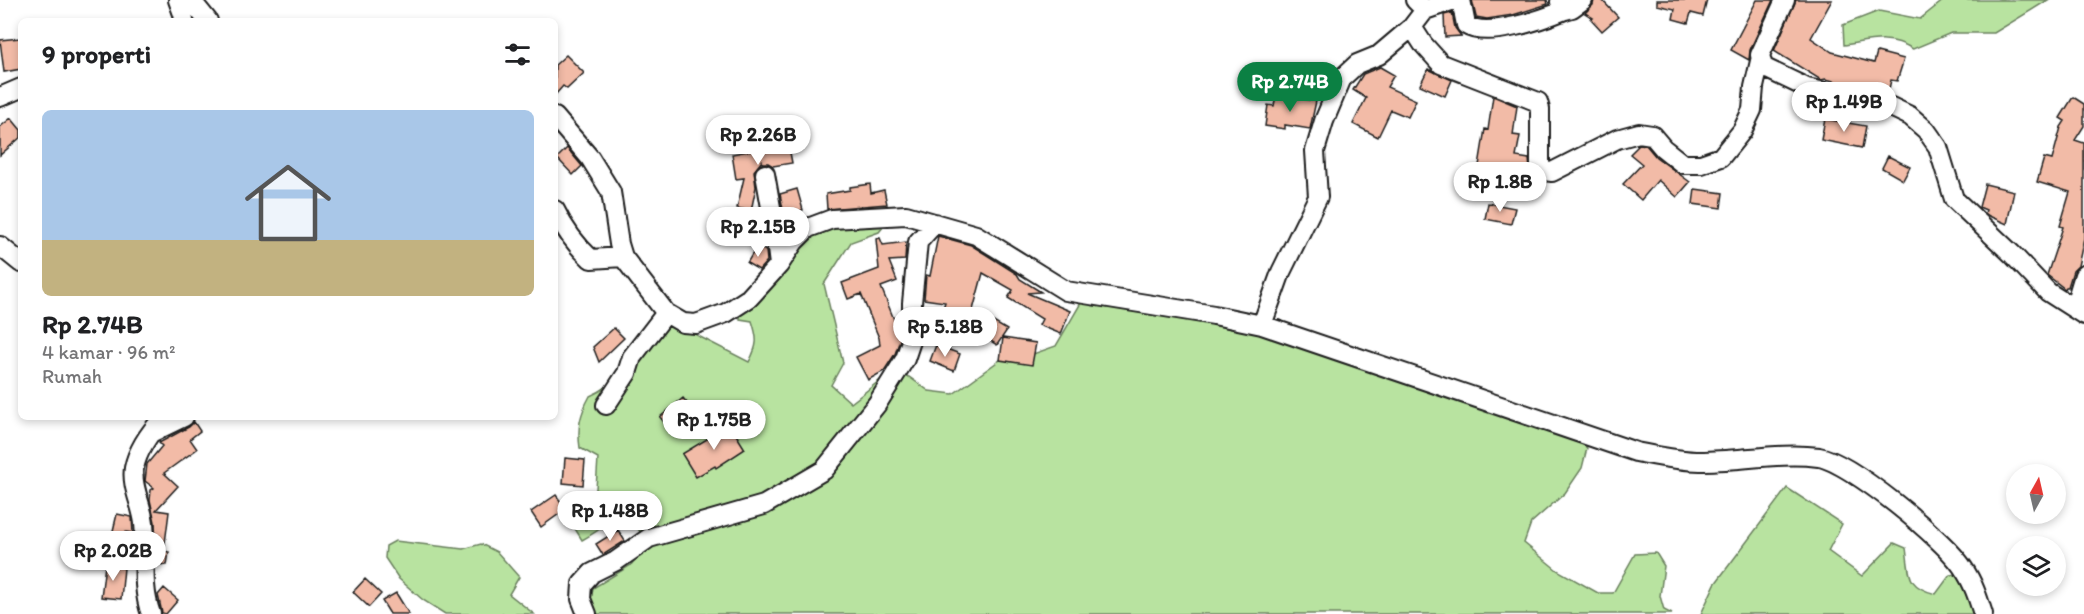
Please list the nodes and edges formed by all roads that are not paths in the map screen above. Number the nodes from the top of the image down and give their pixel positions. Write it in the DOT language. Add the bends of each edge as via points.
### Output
graph roads {
  1 [pos="177,0"];
  2 [pos="191,0"];
  3 [pos="202,0"];
  4 [pos="1454,0"];
  5 [pos="1461,0"];
  6 [pos="1583,0"];
  7 [pos="1785,0"];
  8 [pos="1420,5"];
  9 [pos="1562,5"];
  10 [pos="184,18"];
  11 [pos="205,18"];
  12 [pos="206,18"];
  13 [pos="1412,27"];
  14 [pos="1760,61"];
  15 [pos="18,89"];
  16 [pos="0,97"];
  17 [pos="558,121"];
  18 [pos="765,174"];
  19 [pos="558,217"];
  20 [pos="935,223"];
  21 [pos="0,246"];
  22 [pos="623,257"];
  23 [pos="18,261"];
  24 [pos="779,265"];
  25 [pos="2084,275"];
  26 [pos="2079,311"];
  27 [pos="666,313"];
  28 [pos="1262,325"];
  29 [pos="606,405"];
  30 [pos="161,420"];
  31 [pos="178,420"];
  32 [pos="149,434"];
  33 [pos="151,614"];
  34 [pos="587,614"];
  35 [pos="1983,614"];
  1 -- 10 [label="street"];
  2 -- 11 [label="street"];
  3 -- 12 [label="street"];
  4 -- 8 [label="street"];
  5 -- 9 [label="street" via="1466,25 1479,30 1535,22"];
  6 -- 9 [label="street" via="1572,8"];
  7 -- 14 [label="street"];
  8 -- 13 [label="street"];
  13 -- 14 [label="street" via="1441,64 1538,102 1540,166 1551,172 1617,139 1639,133 1652,135 1683,164 1701,164 1721,157 1742,131 1752,110"];
  13 -- 28 [label="street" via="1379,55 1357,63 1342,78 1316,151 1318,197 1281,272"];
  14 -- 26 [label="street" via="1763,67 1807,88 1891,106 1910,116 1938,147 1954,199 2048,292"];
  15 -- 16 [label="street"];
  17 -- 22 [label="street" via="590,158 611,192"];
  18 -- 24 [label="street"];
  19 -- 22 [label="street" via="591,259"];
  20 -- 24 [label="street" via="906,215 832,219 808,228"];
  20 -- 28 [label="street" via="976,235 1066,291"];
  20 -- 34 [label="street" via="918,242 912,338 905,359 877,404 824,470 764,505 649,538 592,573 582,584 580,599"];
  21 -- 23 [label="street"];
  22 -- 27 [label="street"];
  24 -- 27 [label="street" via="749,298 726,313 696,324 683,323"];
  25 -- 26 [label="street"];
  27 -- 29 [label="street" via="632,357 627,373"];
  28 -- 35 [label="street" via="1636,452 1697,461 1796,454 1823,458 1846,469 1923,525 1963,567"];
  30 -- 32 [label="street"];
  31 -- 32 [label="street"];
  32 -- 33 [label="street" via="134,470 144,521 145,590"];
}
